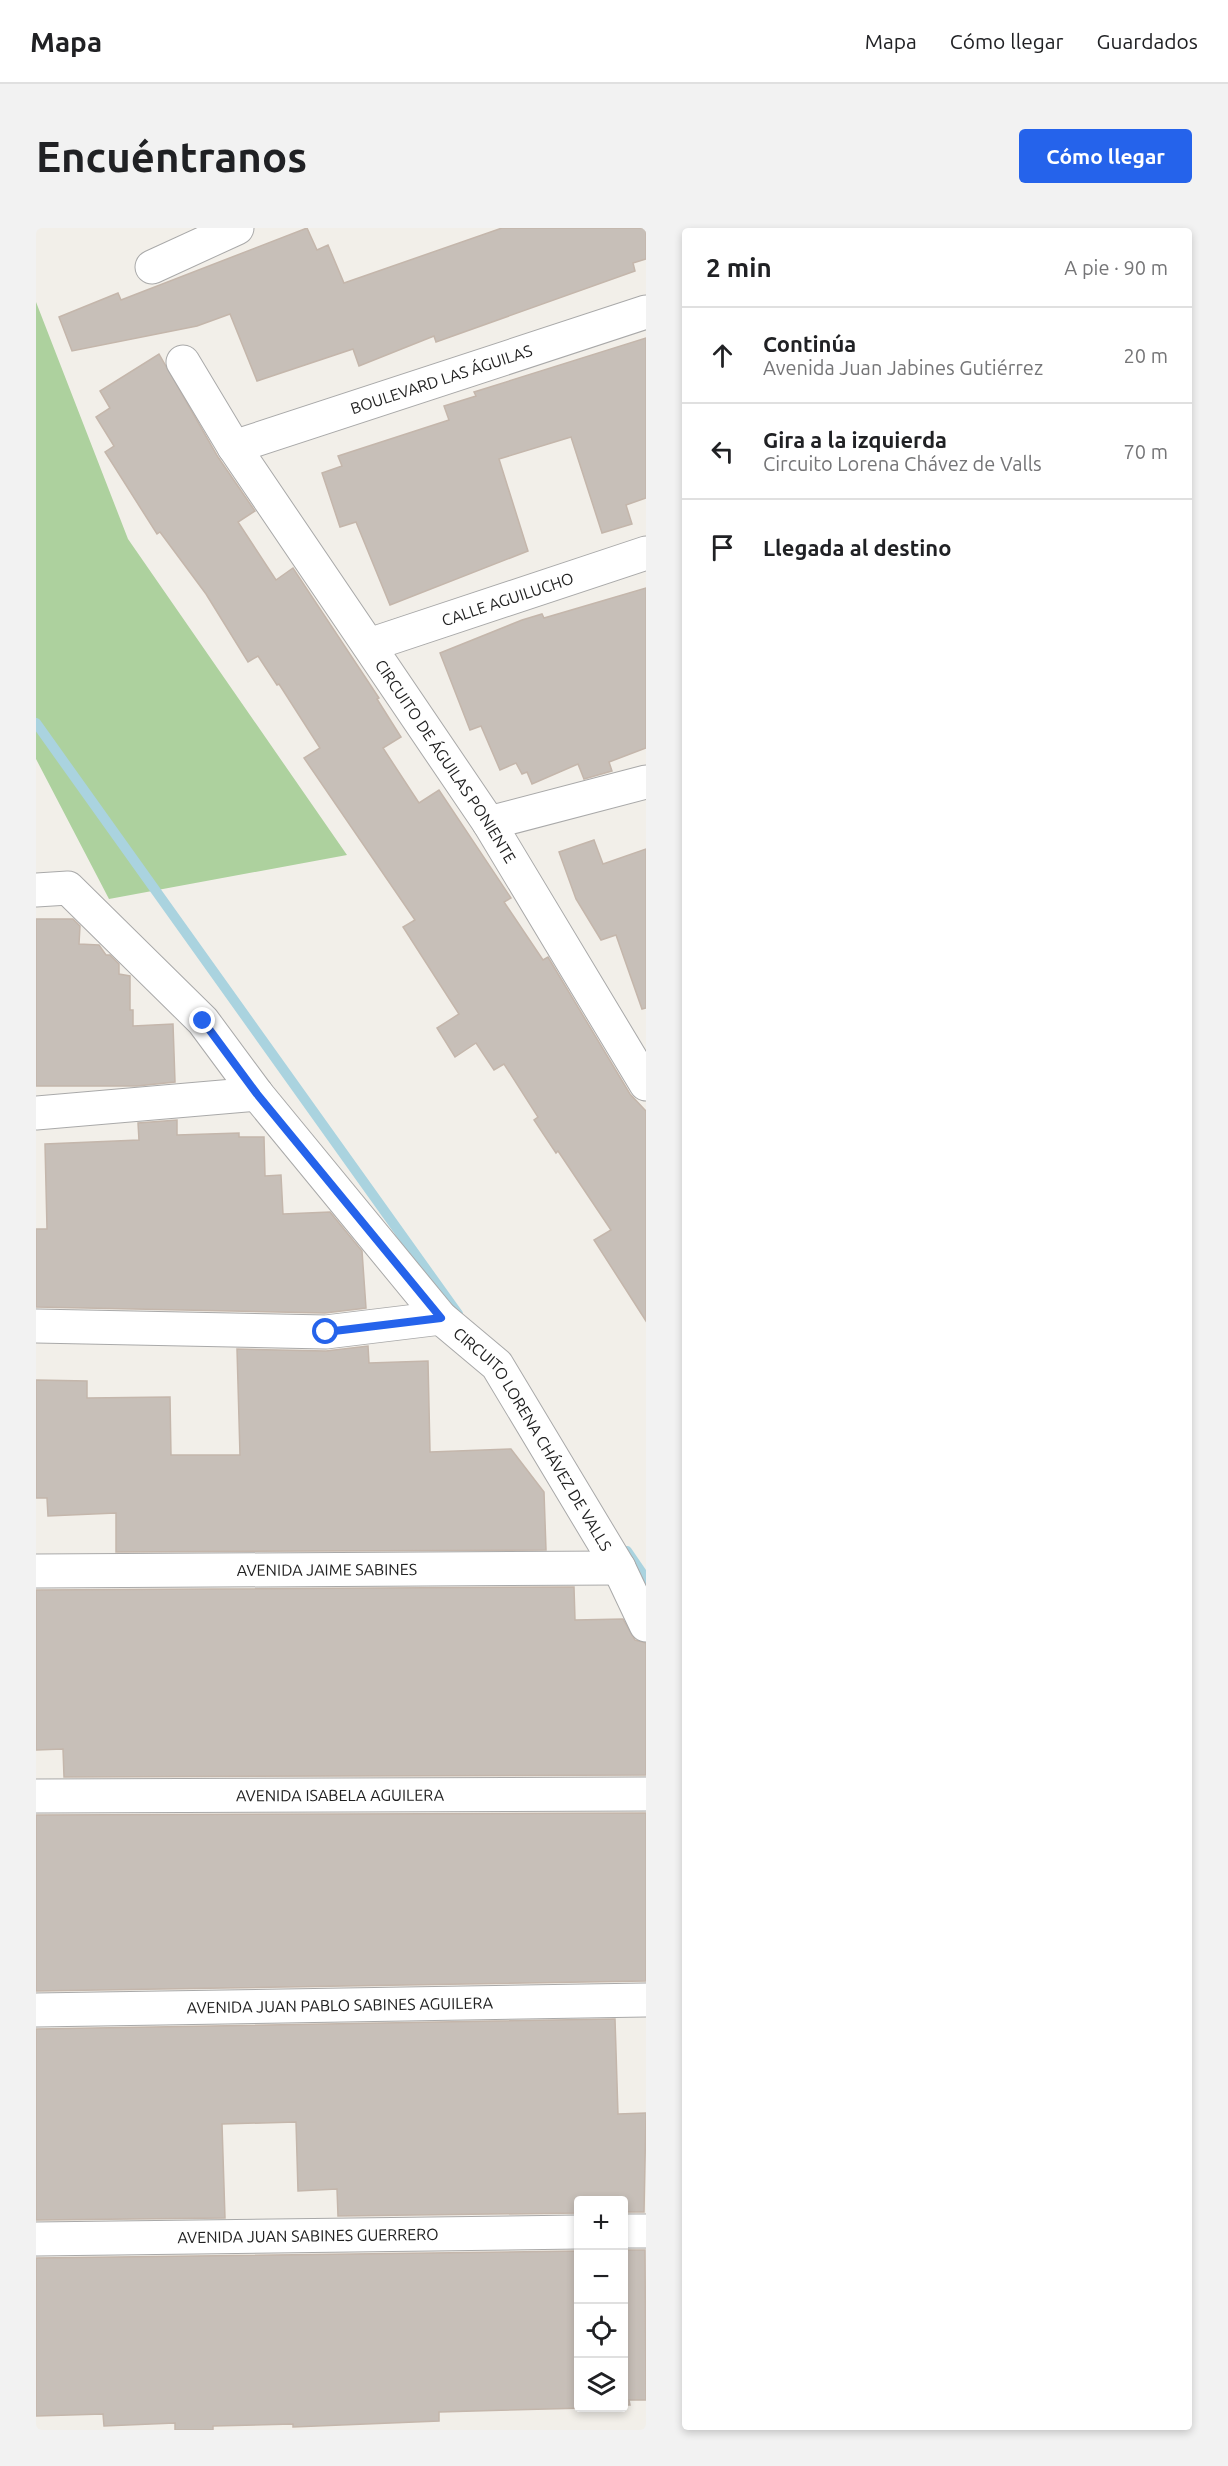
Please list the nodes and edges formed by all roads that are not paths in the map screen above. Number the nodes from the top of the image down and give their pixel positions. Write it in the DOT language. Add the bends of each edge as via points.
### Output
graph roads {
  1 [pos="237,228"];
  2 [pos="152,267"];
  3 [pos="646,312"];
  4 [pos="183,362"];
  5 [pos="234,447"];
  6 [pos="646,553"];
  7 [pos="369,645"];
  8 [pos="646,782"];
  9 [pos="489,824"];
  10 [pos="36,890"];
  11 [pos="641,1068"];
  12 [pos="257,1094"];
  13 [pos="36,1113"];
  14 [pos="441,1318"];
  15 [pos="36,1326"];
  16 [pos="619,1568"];
  17 [pos="36,1571"];
  18 [pos="646,1625"];
  19 [pos="646,1794"];
  20 [pos="36,1796"];
  21 [pos="646,2000"];
  22 [pos="36,2010"];
  23 [pos="628,2231"];
  24 [pos="646,2231"];
  25 [pos="574,2232"];
  26 [pos="36,2239"];
  1 -- 2 [label="street"];
  3 -- 5 [label="street, BOULEVARD LAS ÁGUILAS"];
  4 -- 5 [label="street, CIRCUITO DE ÁGUILAS PONIENTE"];
  5 -- 7 [label="street, CIRCUITO DE ÁGUILAS PONIENTE"];
  6 -- 7 [label="street, CALLE AGUILUCHO"];
  7 -- 9 [label="street, CIRCUITO DE ÁGUILAS PONIENTE"];
  8 -- 9 [label="street"];
  9 -- 11 [label="street, CIRCUITO DE ÁGUILAS PONIENTE"];
  10 -- 12 [label="street, CIRCUITO LORENA CHÁVEZ DE VALLS" via="68,888 203,1021"];
  12 -- 13 [label="street"];
  12 -- 14 [label="street, CIRCUITO LORENA CHÁVEZ DE VALLS"];
  14 -- 15 [label="street" via="326,1332"];
  14 -- 16 [label="street, CIRCUITO LORENA CHÁVEZ DE VALLS" via="497,1365"];
  16 -- 17 [label="street, AVENIDA JAIME SABINES"];
  16 -- 18 [label="street, CIRCUITO LORENA CHÁVEZ DE VALLS"];
  19 -- 20 [label="street, AVENIDA ISABELA AGUILERA"];
  21 -- 22 [label="street, AVENIDA JUAN PABLO SABINES AGUILERA"];
  23 -- 24 [label="street"];
  25 -- 26 [label="street, AVENIDA JUAN SABINES GUERRERO"];
}
